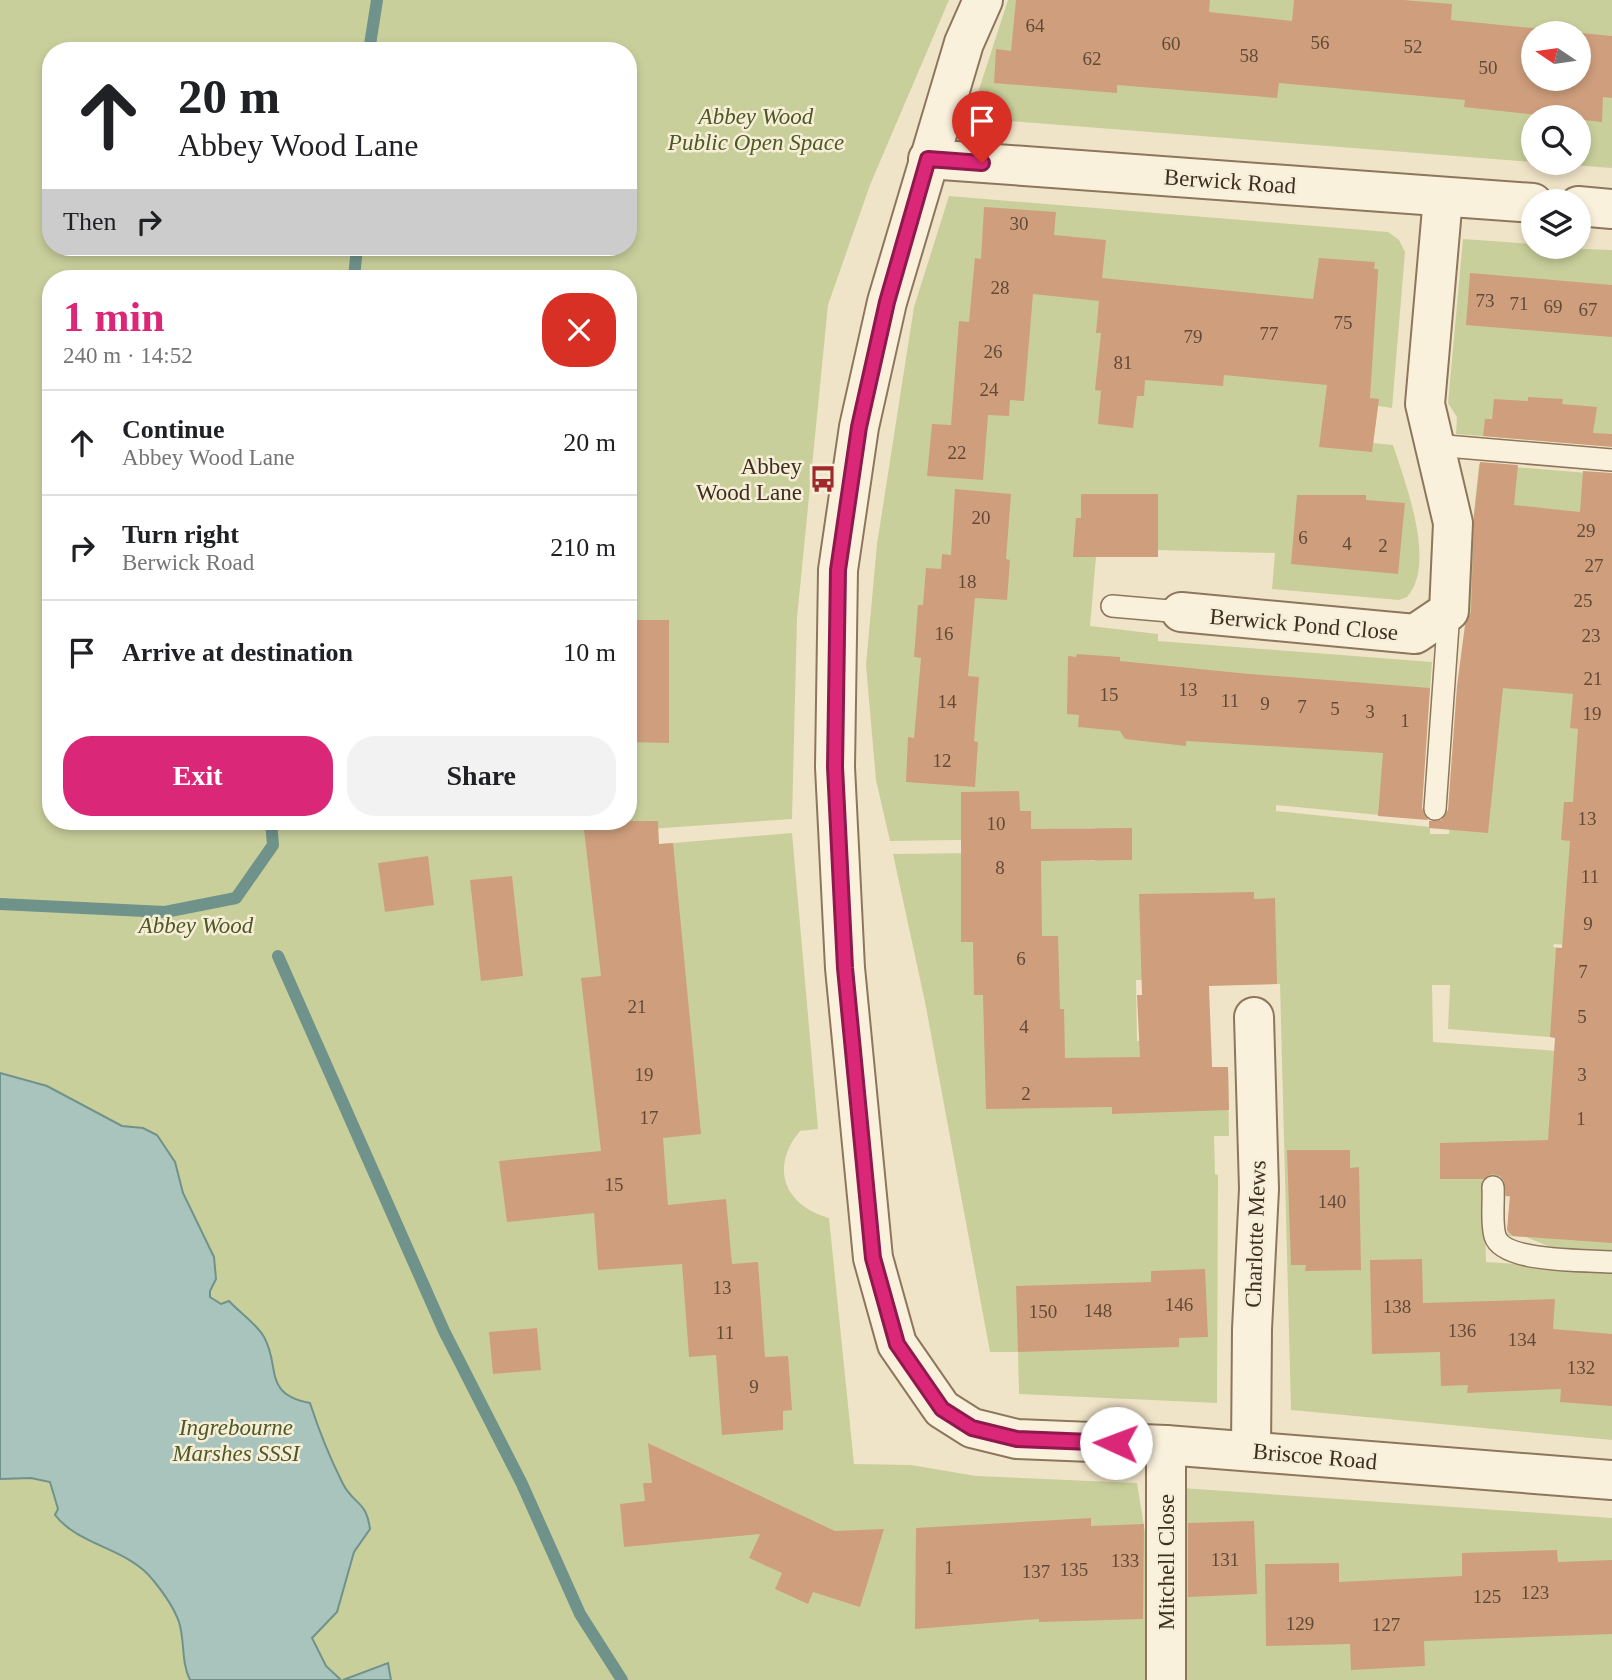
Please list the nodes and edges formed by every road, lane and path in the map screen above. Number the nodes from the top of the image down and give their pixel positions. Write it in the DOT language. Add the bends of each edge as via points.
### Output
graph roads {
  1 [pos="983,0"];
  2 [pos="928,159"];
  3 [pos="1443,197"];
  4 [pos="1521,202"];
  5 [pos="1591,207"];
  6 [pos="1612,209"];
  7 [pos="1434,445"];
  8 [pos="1612,460"];
  9 [pos="1112,606"];
  10 [pos="1449,611"];
  11 [pos="1181,612"];
  12 [pos="1435,809"];
  13 [pos="1254,1017"];
  14 [pos="1493,1187"];
  15 [pos="1612,1262"];
  16 [pos="1166,1445"];
  17 [pos="1251,1451"];
  18 [pos="1612,1480"];
  19 [pos="1166,1680"];
  1 -- 2 [label="street" via="964,43"];
  2 -- 3 [label="street, Berwick Road"];
  2 -- 16 [label="street, Briscoe Road" via="887,302 859,427 838,570 835,767 845,968 873,1258 897,1344 942,1409 972,1428 1017,1439"];
  3 -- 4 [label="street, Berwick Road"];
  3 -- 7 [label="street" via="1424,404"];
  5 -- 6 [label="street"];
  7 -- 8 [label="lane"];
  7 -- 10 [label="street" via="1453,523"];
  9 -- 11 [label="lane, Berwick Pond Close"];
  10 -- 11 [label="street, Berwick Pond Close" via="1415,634"];
  10 -- 12 [label="lane"];
  13 -- 17 [label="street, Charlotte Mews" via="1259,1189"];
  14 -- 15 [label="lane" via="1495,1238 1504,1249 1525,1256"];
  16 -- 17 [label="street, Briscoe Road"];
  16 -- 19 [label="street, Mitchell Close"];
  17 -- 18 [label="street, Briscoe Road"];
}
